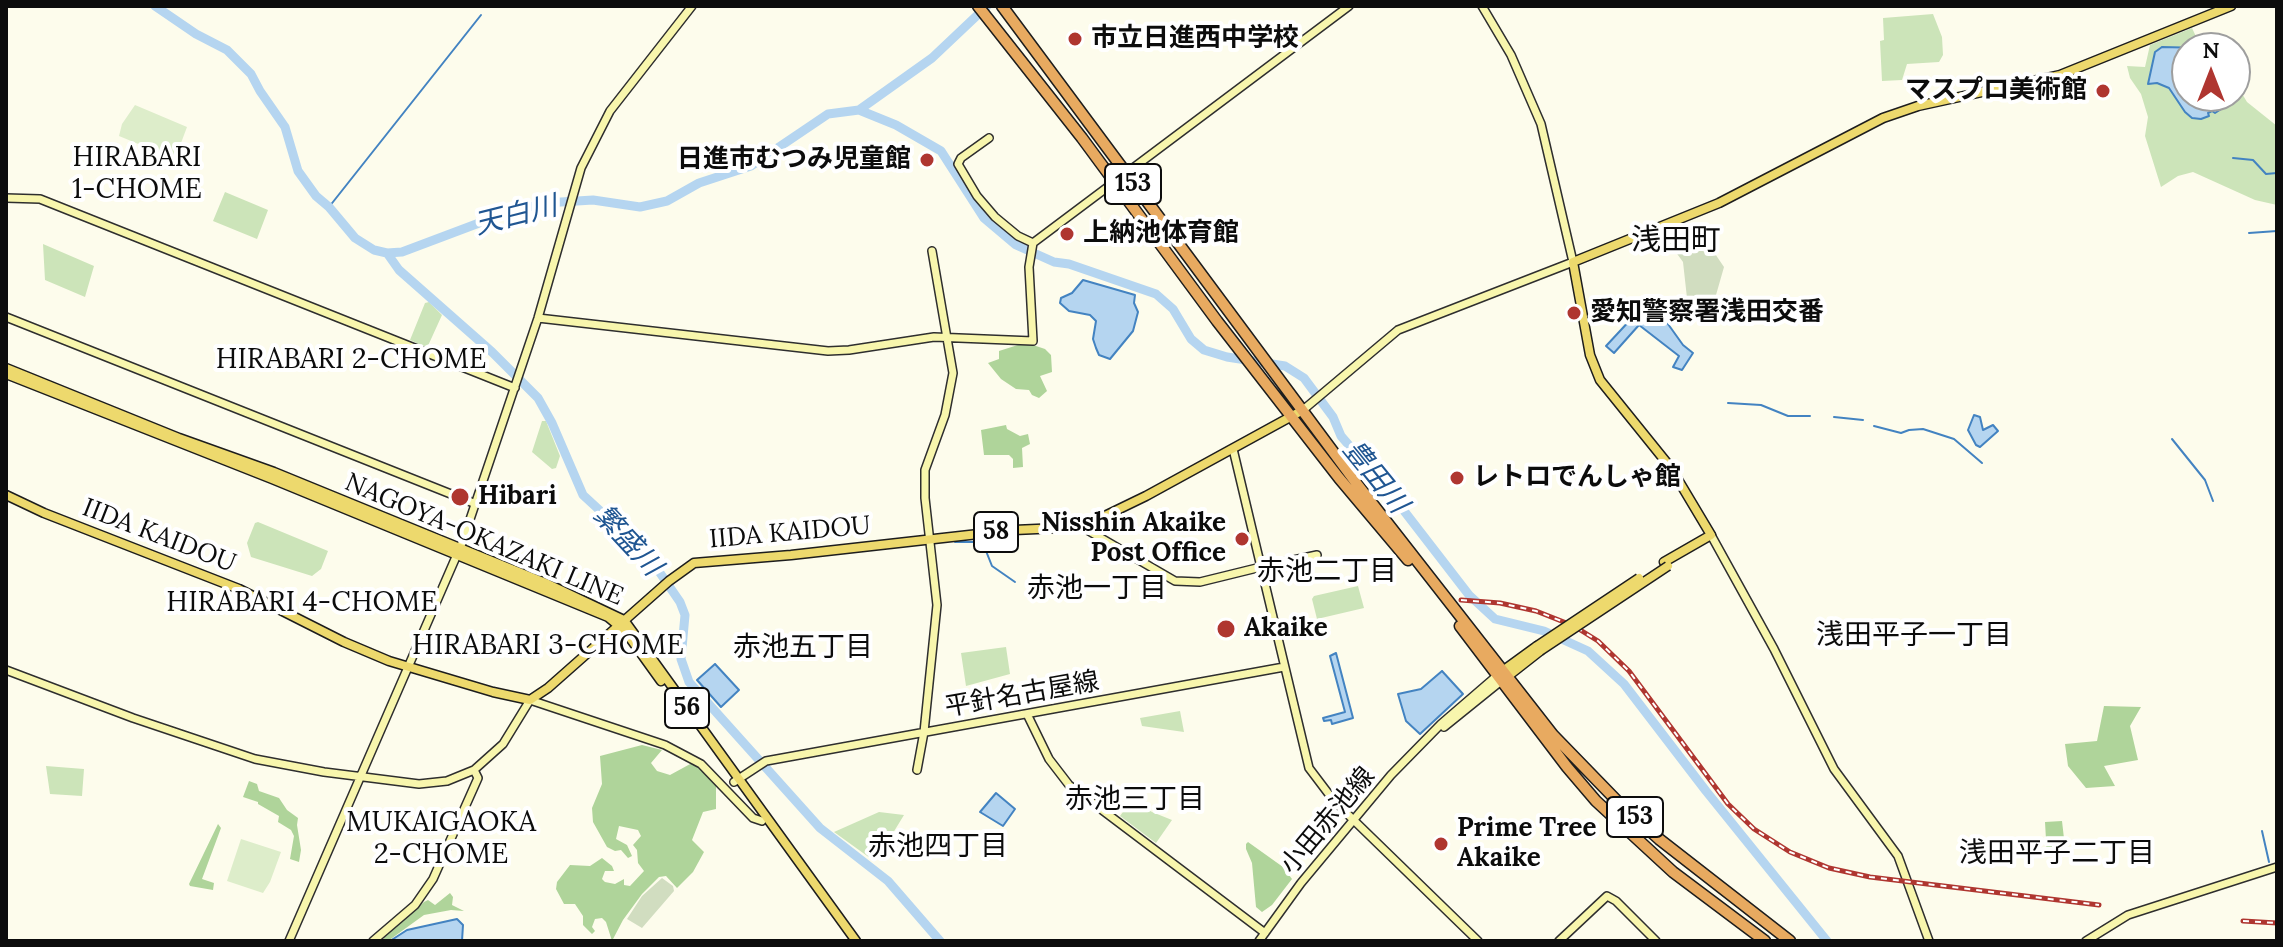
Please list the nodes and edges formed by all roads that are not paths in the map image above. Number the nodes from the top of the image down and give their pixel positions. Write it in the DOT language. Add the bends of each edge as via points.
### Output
graph roads {
  1 [pos="692,6"];
  2 [pos="978,6"];
  3 [pos="1002,6"];
  4 [pos="1349,6"];
  5 [pos="1482,6"];
  6 [pos="2231,6"];
  7 [pos="989,138"];
  8 [pos="1124,173"];
  9 [pos="1115,182"];
  10 [pos="6,198"];
  11 [pos="1031,249"];
  12 [pos="932,251"];
  13 [pos="1573,262"];
  14 [pos="6,317"];
  15 [pos="538,318"];
  16 [pos="948,337"];
  17 [pos="6,368"];
  18 [pos="6,374"];
  19 [pos="517,381"];
  20 [pos="1304,409"];
  21 [pos="1292,416"];
  22 [pos="1233,449"];
  23 [pos="6,495"];
  24 [pos="476,504"];
  25 [pos="1082,527"];
  26 [pos="1711,535"];
  27 [pos="930,538"];
  28 [pos="458,553"];
  29 [pos="1317,555"];
  30 [pos="1261,567"];
  31 [pos="622,622"];
  32 [pos="1284,667"];
  33 [pos="409,668"];
  34 [pos="6,670"];
  35 [pos="1502,675"];
  36 [pos="530,700"];
  37 [pos="1027,714"];
  38 [pos="924,732"];
  39 [pos="474,770"];
  40 [pos="917,770"];
  41 [pos="361,777"];
  42 [pos="736,780"];
  43 [pos="1353,819"];
  44 [pos="762,821"];
  45 [pos="2277,867"];
  46 [pos="1265,933"];
  47 [pos="289,941"];
  48 [pos="373,941"];
  49 [pos="849,941"];
  50 [pos="856,941"];
  51 [pos="1259,941"];
  52 [pos="1478,941"];
  53 [pos="1559,941"];
  54 [pos="1656,941"];
  55 [pos="1765,941"];
  56 [pos="1790,941"];
  57 [pos="1929,941"];
  58 [pos="2086,941"];
  1 -- 15 [label="street" via="610,111 581,168"];
  2 -- 9 [label="highway, 153"];
  3 -- 8 [label="highway, 153"];
  4 -- 8 [label="street"];
  5 -- 13 [label="street" via="1511,55 1541,124"];
  6 -- 13 [label="main road" via="2060,75 1883,118 1719,203"];
  7 -- 11 [label="street" via="958,164 995,217"];
  8 -- 9 [label="street"];
  8 -- 20 [label="highway, 153"];
  9 -- 11 [label="street"];
  9 -- 21 [label="highway, 153"];
  10 -- 19 [label="street" via="40,199"];
  11 -- 16 [label="street" via="1033,341"];
  12 -- 16 [label="street"];
  13 -- 20 [label="street" via="1398,330"];
  13 -- 26 [label="main road" via="1590,355 1600,380 1671,468"];
  14 -- 24 [label="street"];
  15 -- 16 [label="street" via="828,351"];
  15 -- 19 [label="street"];
  16 -- 27 [label="street" via="950,397 925,470"];
  17 -- 28 [label="main road, NAGOYA-OKAZAKI LINE / 56" via="274,472"];
  18 -- 28 [label="main road, NAGOYA-OKAZAKI LINE / 56"];
  19 -- 24 [label="street"];
  20 -- 21 [label="main road, IIDA KAIDOU / 58"];
  20 -- 35 [label="highway, 153"];
  21 -- 22 [label="main road, IIDA KAIDOU / 58"];
  21 -- 35 [label="highway, 153"];
  22 -- 25 [label="main road, IIDA KAIDOU / 58"];
  22 -- 30 [label="street"];
  23 -- 33 [label="main road, IIDA KAIDOU" via="239,589"];
  24 -- 28 [label="street"];
  25 -- 27 [label="main road, IIDA KAIDOU / 58"];
  25 -- 30 [label="street" via="1183,583"];
  26 -- 35 [label="main road, bridge"];
  26 -- 57 [label="street" via="1834,769 1898,856"];
  27 -- 31 [label="main road, IIDA KAIDOU / 58" via="699,562 688,565"];
  27 -- 38 [label="street" via="937,605"];
  28 -- 31 [label="main road, NAGOYA-OKAZAKI LINE / 56"];
  28 -- 33 [label="street"];
  29 -- 30 [label="street"];
  30 -- 32 [label="street"];
  31 -- 36 [label="main road, IIDA KAIDOU / 58"];
  31 -- 42 [label="main road, NAGOYA-OKAZAKI LINE / 56"];
  32 -- 37 [label="street, 平針名古屋線"];
  32 -- 43 [label="street" via="1309,768"];
  33 -- 36 [label="main road, IIDA KAIDOU"];
  33 -- 41 [label="street"];
  34 -- 41 [label="street" via="241,755"];
  35 -- 43 [label="street, 小田赤池線" via="1435,732"];
  35 -- 55 [label="highway, 153" via="1567,767 1619,825"];
  35 -- 56 [label="highway, 153" via="1620,804"];
  36 -- 39 [label="street" via="503,744"];
  36 -- 44 [label="street" via="665,745 701,764"];
  37 -- 38 [label="street, 平針名古屋線"];
  37 -- 46 [label="street" via="1069,785"];
  38 -- 40 [label="street"];
  38 -- 42 [label="street, 平針名古屋線" via="762,764"];
  39 -- 41 [label="street" via="419,784"];
  39 -- 48 [label="street" via="478,778 433,879 415,905"];
  41 -- 47 [label="street"];
  42 -- 44 [label="main road, NAGOYA-OKAZAKI LINE / 56"];
  42 -- 50 [label="main road, NAGOYA-OKAZAKI LINE / 56"];
  43 -- 46 [label="street, 小田赤池線"];
  43 -- 52 [label="street"];
  44 -- 49 [label="main road, NAGOYA-OKAZAKI LINE / 56"];
  45 -- 58 [label="street" via="2128,915"];
  46 -- 51 [label="street, 小田赤池線"];
  53 -- 54 [label="street" via="1607,896"];
}
